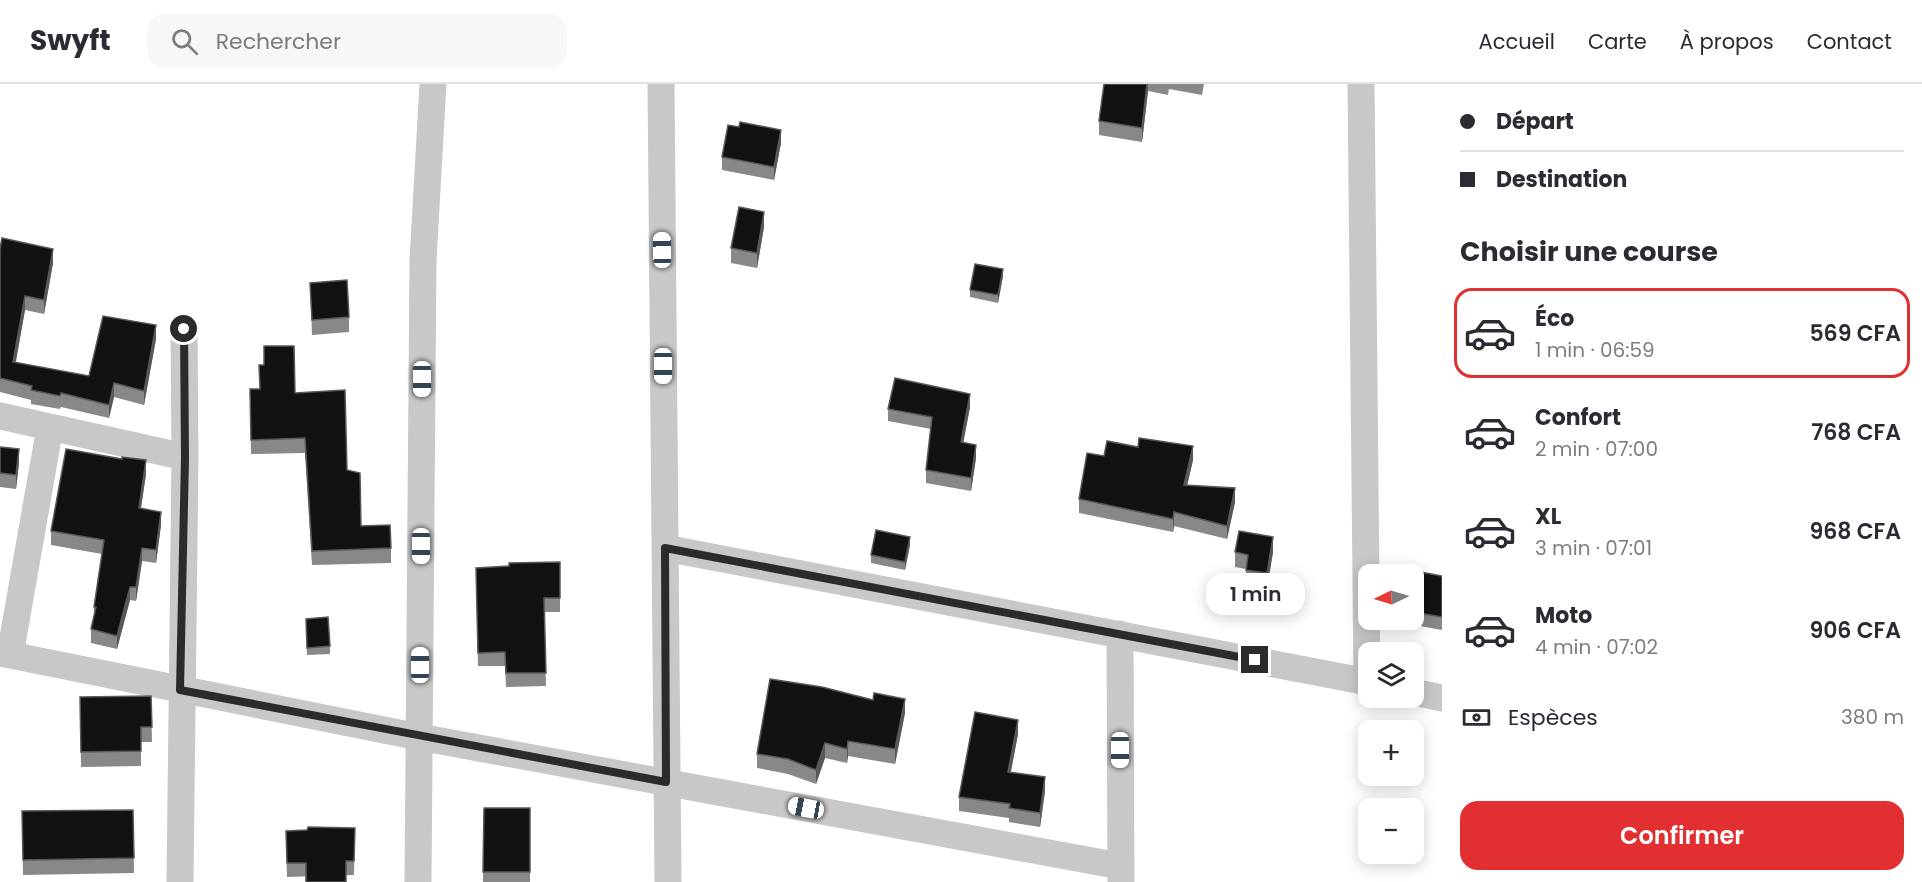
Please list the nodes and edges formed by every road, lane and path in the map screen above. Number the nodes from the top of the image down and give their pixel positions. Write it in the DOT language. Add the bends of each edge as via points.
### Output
graph roads {
  1 [pos="434,84"];
  2 [pos="661,84"];
  3 [pos="1361,84"];
  4 [pos="184,329"];
  5 [pos="0,416"];
  6 [pos="50,427"];
  7 [pos="185,458"];
  8 [pos="665,548"];
  9 [pos="1120,634"];
  10 [pos="1367,642"];
  11 [pos="5,654"];
  12 [pos="1358,680"];
  13 [pos="180,690"];
  14 [pos="1424,694"];
  15 [pos="1442,698"];
  16 [pos="419,737"];
  17 [pos="666,782"];
  18 [pos="1121,874"];
  19 [pos="180,882"];
  20 [pos="418,882"];
  21 [pos="668,882"];
  1 -- 16 [label="street" via="423,260"];
  2 -- 8 [label="street"];
  3 -- 10 [label="street"];
  4 -- 7 [label="street"];
  5 -- 6 [label="street"];
  6 -- 7 [label="street"];
  6 -- 11 [label="street"];
  7 -- 13 [label="street"];
  8 -- 9 [label="street"];
  8 -- 17 [label="street"];
  9 -- 12 [label="street"];
  9 -- 18 [label="street"];
  11 -- 13 [label="street"];
  13 -- 16 [label="street"];
  13 -- 19 [label="street"];
  14 -- 15 [label="street"];
  16 -- 17 [label="street"];
  16 -- 20 [label="street"];
  17 -- 18 [label="street"];
  17 -- 21 [label="street"];
}
